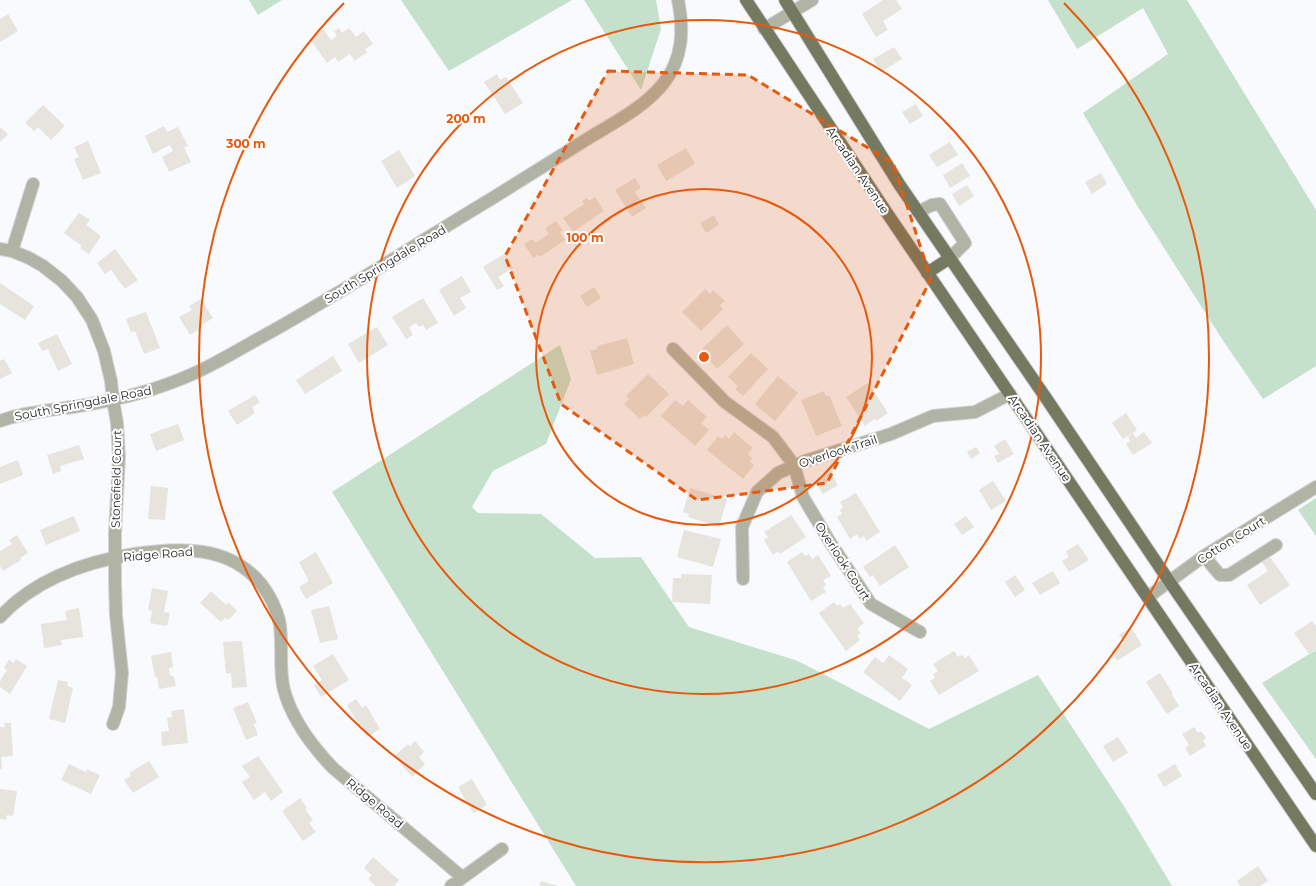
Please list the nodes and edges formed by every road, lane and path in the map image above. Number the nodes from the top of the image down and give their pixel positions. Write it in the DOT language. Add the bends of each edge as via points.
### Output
graph roads {
  1 [pos="678,0"];
  2 [pos="746,0"];
  3 [pos="785,0"];
  4 [pos="812,0"];
  5 [pos="792,12"];
  6 [pos="764,29"];
  7 [pos="33,184"];
  8 [pos="918,212"];
  9 [pos="6,250"];
  10 [pos="950,258"];
  11 [pos="928,273"];
  12 [pos="673,349"];
  13 [pos="1010,394"];
  14 [pos="113,400"];
  15 [pos="0,421"];
  16 [pos="794,465"];
  17 [pos="1316,487"];
  18 [pos="1276,545"];
  19 [pos="1204,556"];
  20 [pos="115,558"];
  21 [pos="743,579"];
  22 [pos="1169,581"];
  23 [pos="1148,597"];
  24 [pos="0,617"];
  25 [pos="920,632"];
  26 [pos="113,724"];
  27 [pos="1316,794"];
  28 [pos="1316,846"];
  29 [pos="502,849"];
  30 [pos="462,877"];
  31 [pos="451,886"];
  1 -- 14 [label="street, South Springdale Road" via="682,36 675,66 655,92 637,108 357,281 243,348 175,382 142,394"];
  2 -- 6 [label="main road, Arcadian Avenue"];
  3 -- 5 [label="main road"];
  4 -- 5 [label="street"];
  5 -- 6 [label="street"];
  5 -- 8 [label="main road"];
  6 -- 11 [label="main road, Arcadian Avenue"];
  7 -- 9 [label="street"];
  8 -- 10 [label="main road"];
  8 -- 10 [label="street" via="940,204 965,243"];
  9 -- 14 [label="street, Stonefield Court" via="29,258 42,266 62,281 77,297 92,320 104,351 112,381"];
  10 -- 11 [label="main road"];
  10 -- 22 [label="main road"];
  11 -- 13 [label="main road, Arcadian Avenue"];
  12 -- 16 [label="street" via="725,402 773,437"];
  13 -- 16 [label="street, Overlook Trail" via="975,412 933,416 891,434"];
  13 -- 23 [label="main road, Arcadian Avenue"];
  14 -- 15 [label="street, South Springdale Road" via="40,411"];
  14 -- 20 [label="street, Stonefield Court" via="119,457"];
  16 -- 21 [label="street, Overlook Trail" via="778,473 757,492 742,527"];
  16 -- 25 [label="street, Overlook Court" via="803,497 871,604"];
  17 -- 19 [label="street, Cotton Court"];
  18 -- 19 [label="street" via="1229,575 1220,575"];
  19 -- 22 [label="street, Cotton Court"];
  20 -- 24 [label="street, Ridge Road" via="72,569 41,583"];
  20 -- 26 [label="street, Stonefield Court" via="116,615 122,673 119,707"];
  20 -- 30 [label="street, Ridge Road" via="163,551 209,552 232,560 256,578 274,604 279,619 284,689 289,705 306,736 334,768"];
  22 -- 23 [label="street, Cotton Court"];
  22 -- 27 [label="main road"];
  23 -- 28 [label="main road, Arcadian Avenue"];
  29 -- 30 [label="street"];
  30 -- 31 [label="street"];
}
